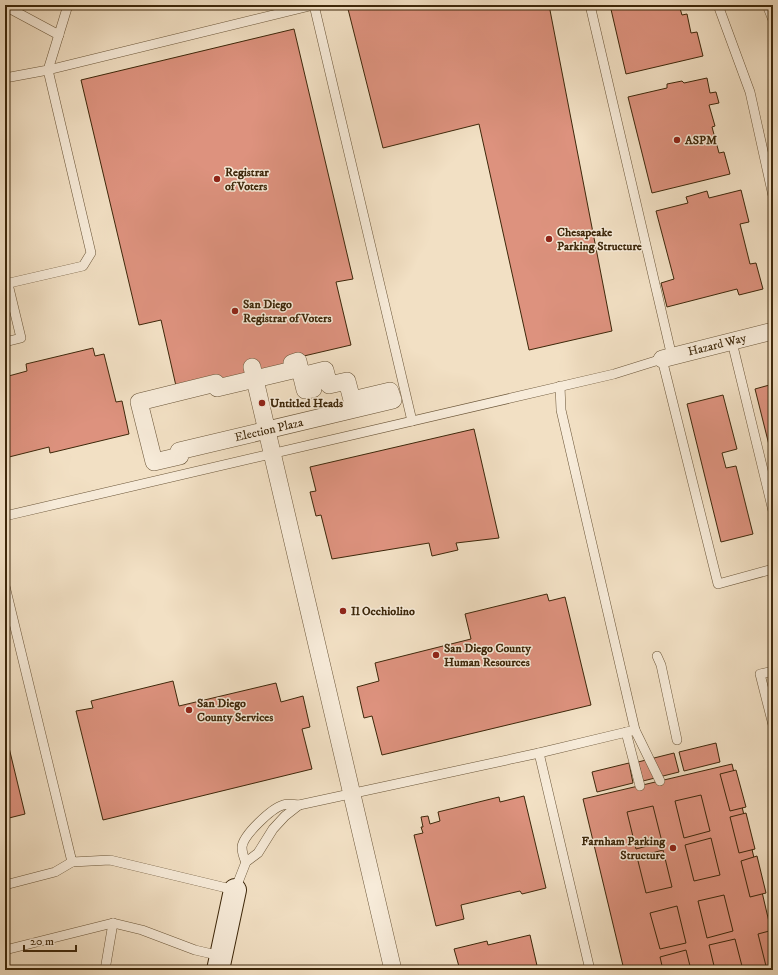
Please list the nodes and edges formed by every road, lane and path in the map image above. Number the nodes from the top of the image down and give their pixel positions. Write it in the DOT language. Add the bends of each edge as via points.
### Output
graph roads {
  1 [pos="68,5"];
  2 [pos="590,5"];
  3 [pos="718,5"];
  4 [pos="767,5"];
  5 [pos="5,6"];
  6 [pos="773,20"];
  7 [pos="59,35"];
  8 [pos="48,70"];
  9 [pos="5,78"];
  10 [pos="773,196"];
  11 [pos="7,284"];
  12 [pos="773,332"];
  13 [pos="5,342"];
  14 [pos="732,342"];
  15 [pos="667,358"];
  16 [pos="254,373"];
  17 [pos="560,386"];
  18 [pos="412,421"];
  19 [pos="268,430"];
  20 [pos="273,453"];
  21 [pos="773,511"];
  22 [pos="5,516"];
  23 [pos="773,569"];
  24 [pos="5,586"];
  25 [pos="656,656"];
  26 [pos="773,671"];
  27 [pos="773,725"];
  28 [pos="635,730"];
  29 [pos="626,732"];
  30 [pos="677,740"];
  31 [pos="539,753"];
  32 [pos="660,781"];
  33 [pos="640,786"];
  34 [pos="352,793"];
  35 [pos="299,805"];
  36 [pos="72,862"];
  37 [pos="246,862"];
  38 [pos="5,885"];
  39 [pos="235,890"];
  40 [pos="113,923"];
  41 [pos="5,950"];
  42 [pos="219,963"];
  43 [pos="105,970"];
  44 [pos="393,970"];
  45 [pos="590,970"];
  1 -- 7 [label="lane"];
  2 -- 15 [label="lane"];
  3 -- 10 [label="lane" via="750,92"];
  4 -- 6 [label="lane"];
  5 -- 7 [label="lane"];
  7 -- 8 [label="lane"];
  8 -- 9 [label="lane"];
  8 -- 11 [label="lane" via="91,253 83,266"];
  8 -- 18 [label="lane" via="314,5"];
  11 -- 13 [label="lane" via="21,338"];
  12 -- 14 [label="street, Hazard Way"];
  14 -- 15 [label="street, Hazard Way"];
  14 -- 21 [label="lane"];
  15 -- 17 [label="lane" via="614,374"];
  15 -- 23 [label="lane" via="718,584"];
  16 -- 19 [label="street"];
  16 -- 19 [label="street, Election Plaza" via="217,388 216,383 139,402 154,462 180,456 179,451"];
  16 -- 19 [label="street, Election Plaza" via="293,370 292,363 298,361 305,390 312,388 309,374 325,370 328,385 347,381 352,400 390,391 393,400"];
  17 -- 18 [label="lane"];
  17 -- 28 [label="lane" via="561,410"];
  18 -- 20 [label="lane"];
  19 -- 20 [label="street"];
  20 -- 22 [label="lane"];
  20 -- 34 [label="street"];
  24 -- 36 [label="lane"];
  25 -- 30 [label="lane" via="661,665"];
  26 -- 27 [label="lane" via="760,674"];
  28 -- 29 [label="lane"];
  28 -- 32 [label="lane"];
  29 -- 31 [label="lane"];
  29 -- 33 [label="lane"];
  31 -- 34 [label="lane"];
  31 -- 45 [label="lane"];
  34 -- 35 [label="lane"];
  34 -- 44 [label="street"];
  35 -- 37 [label="lane" via="284,816 258,853"];
  35 -- 37 [label="lane" via="284,804 260,820 242,847"];
  36 -- 38 [label="lane" via="55,872"];
  36 -- 39 [label="lane" via="110,860"];
  37 -- 39 [label="lane"];
  39 -- 42 [label="street"];
  40 -- 41 [label="lane"];
  40 -- 42 [label="lane" via="142,930 195,950"];
  40 -- 43 [label="lane"];
}
